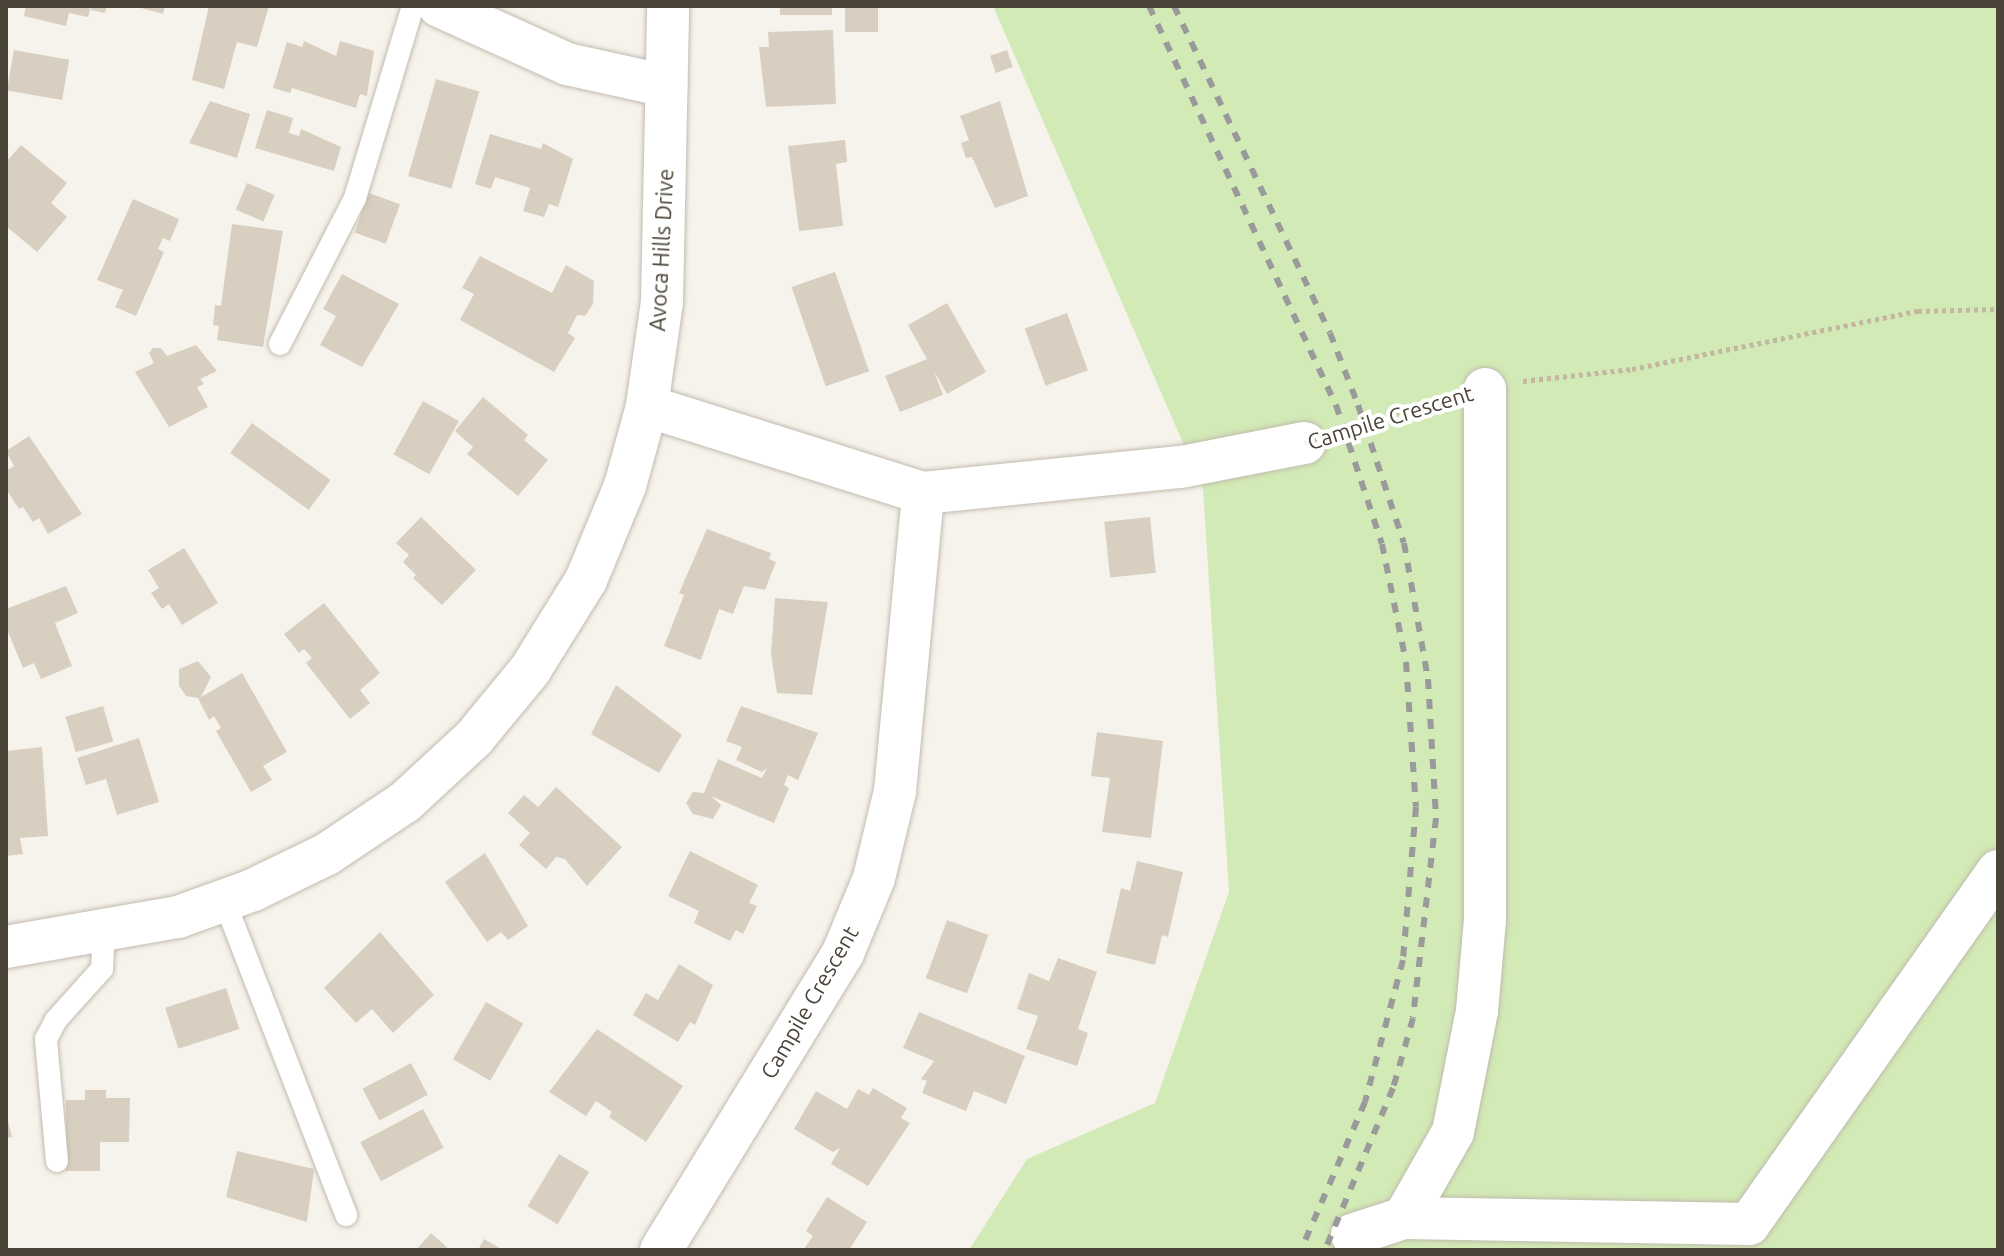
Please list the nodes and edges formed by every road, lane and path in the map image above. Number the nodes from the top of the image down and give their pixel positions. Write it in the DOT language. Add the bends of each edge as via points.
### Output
graph roads {
  1 [pos="413,6"];
  2 [pos="439,6"];
  3 [pos="668,6"];
  4 [pos="667,86"];
  5 [pos="1998,309"];
  6 [pos="280,344"];
  7 [pos="1485,389"];
  8 [pos="647,406"];
  9 [pos="1305,443"];
  10 [pos="923,493"];
  11 [pos="1998,871"];
  12 [pos="224,900"];
  13 [pos="104,933"];
  14 [pos="6,947"];
  15 [pos="57,1161"];
  16 [pos="346,1215"];
  17 [pos="1404,1218"];
  18 [pos="1352,1235"];
  19 [pos="661,1250"];
  1 -- 6 [label="lane" via="355,198"];
  2 -- 4 [label="street" via="567,64"];
  3 -- 4 [label="street, Avoca Hills Drive"];
  4 -- 8 [label="street, Avoca Hills Drive" via="662,302"];
  5 -- 7 [label="path, Campile Crescent" via="1918,311 1632,369"];
  7 -- 9 [label="path, Campile Crescent, bridge" via="1420,404"];
  7 -- 17 [label="street" via="1485,920 1477,1011 1453,1132"];
  8 -- 10 [label="street, Campile Crescent"];
  8 -- 12 [label="street, Avoca Hills Drive" via="625,486 586,580 530,670 474,738 405,802 327,854"];
  9 -- 10 [label="street, Campile Crescent" via="1181,467"];
  10 -- 19 [label="street, Campile Crescent" via="895,791 874,878 843,953"];
  11 -- 17 [label="street" via="1749,1224"];
  12 -- 13 [label="street, Avoca Hills Drive" via="178,917"];
  12 -- 16 [label="lane"];
  13 -- 14 [label="street, Avoca Hills Drive"];
  13 -- 15 [label="lane" via="102,969 56,1020 46,1039"];
  17 -- 18 [label="street"];
}
